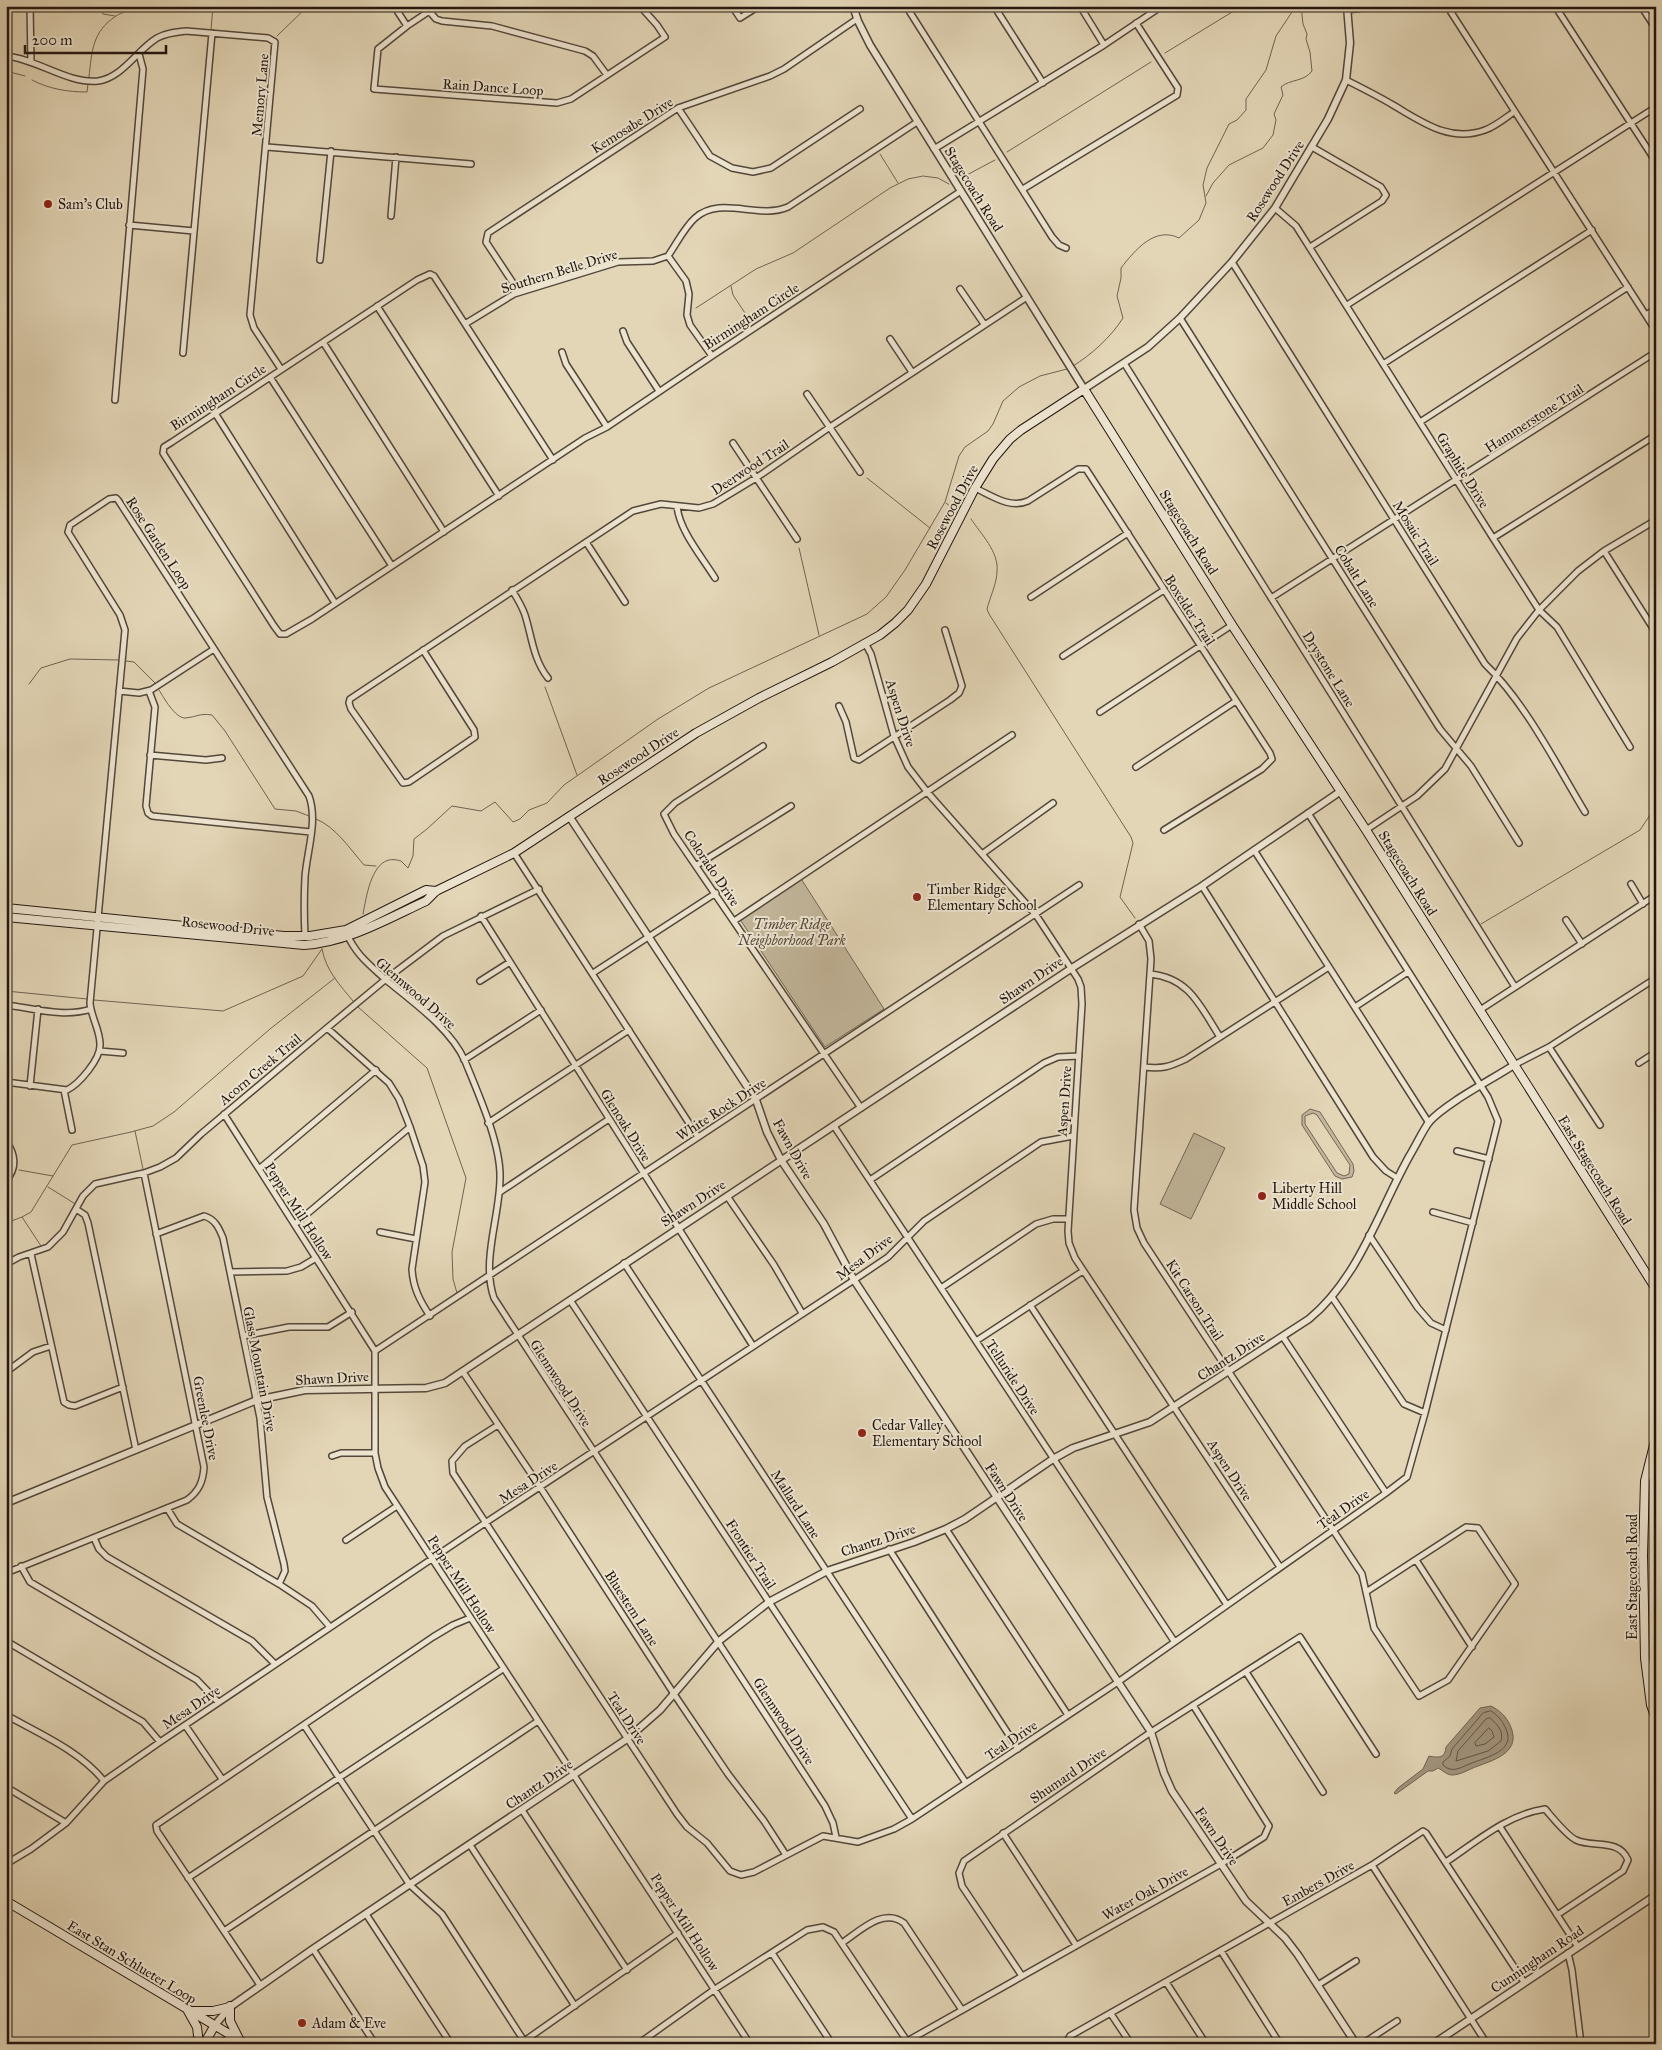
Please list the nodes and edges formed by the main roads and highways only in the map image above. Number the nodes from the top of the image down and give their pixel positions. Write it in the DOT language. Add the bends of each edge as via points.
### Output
graph roads {
  1 [pos="1084,389"];
  2 [pos="6,908"];
  3 [pos="6,917"];
  4 [pos="347,933"];
  5 [pos="1514,1065"];
  6 [pos="1656,1289"];
  7 [pos="1656,1437"];
  8 [pos="1656,1719"];
  9 [pos="6,1901"];
  10 [pos="188,2010"];
  11 [pos="215,2025"];
  12 [pos="243,2042"];
  13 [pos="199,2044"];
  14 [pos="204,2044"];
  15 [pos="217,2044"];
  1 -- 4 [label="main road, Rosewood Drive" via="1010,439 993,459 918,598 895,623 865,644 715,722 514,853 436,891 426,900"];
  1 -- 5 [label="main road, Stagecoach Road"];
  2 -- 4 [label="main road, Rosewood Drive" via="284,936"];
  3 -- 4 [label="main road, Rosewood Drive" via="304,945 323,944"];
  5 -- 6 [label="main road, East Stagecoach Road"];
  7 -- 8 [label="main road, East Stagecoach Road" via="1645,1481 1643,1555 1645,1658"];
  9 -- 10 [label="main road, East Stan Schlueter Loop"];
  10 -- 11 [label="main road, East Stan Schlueter Loop"];
  10 -- 12 [label="main road" via="201,2012 230,2006 230,2021"];
  10 -- 13 [label="main road" via="197,2027"];
  11 -- 12 [label="main road, East Stan Schlueter Loop"];
  11 -- 14 [label="main road"];
  12 -- 15 [label="main road"];
}
